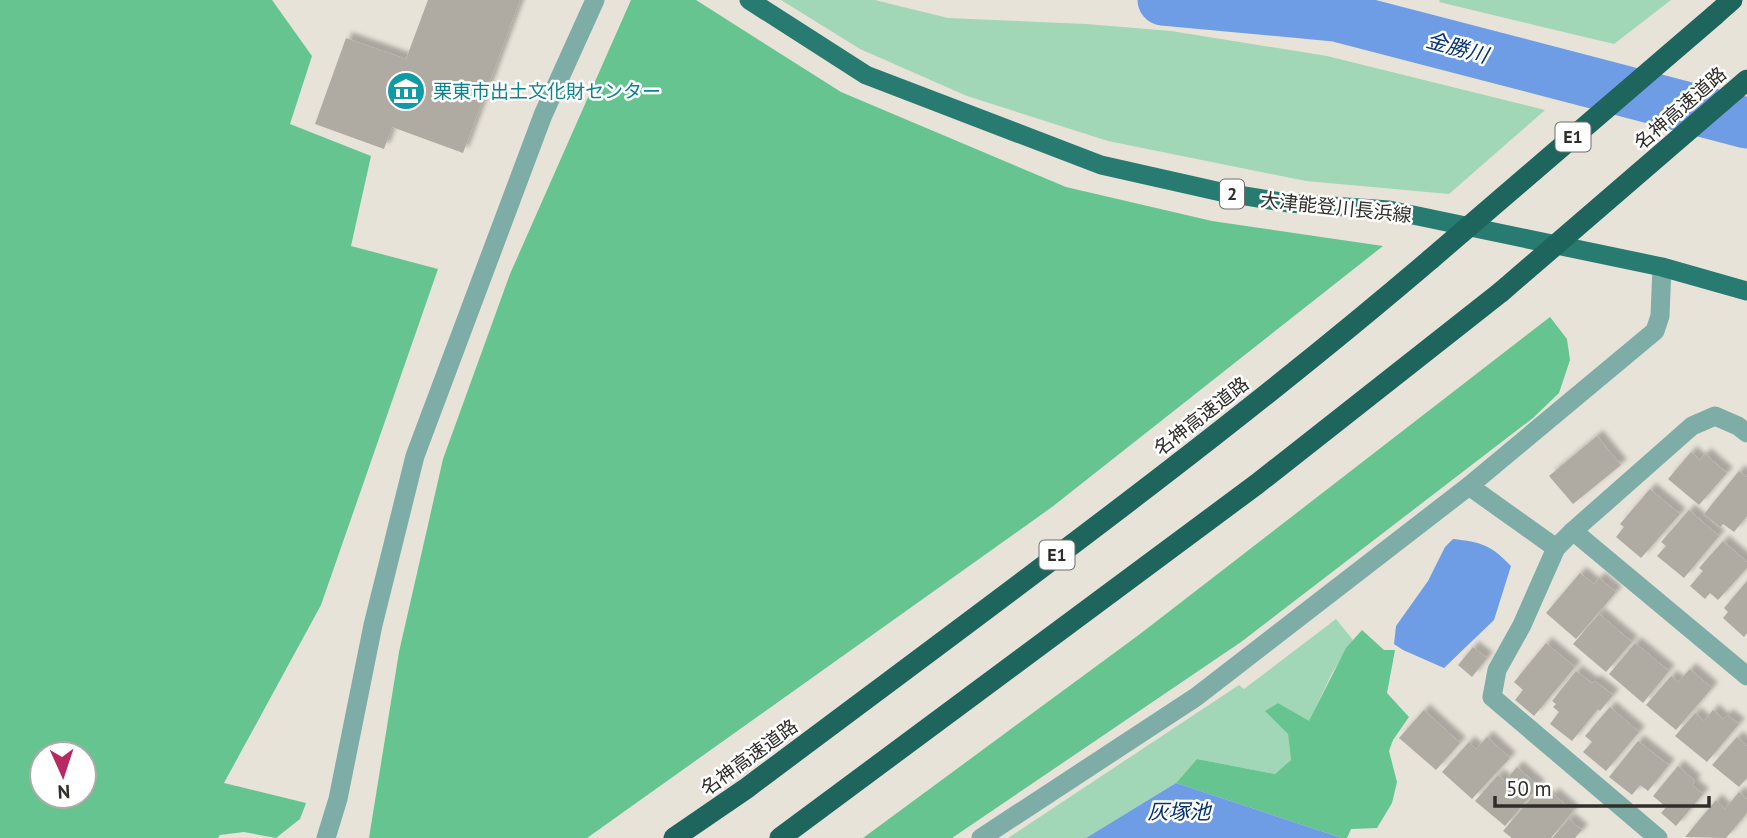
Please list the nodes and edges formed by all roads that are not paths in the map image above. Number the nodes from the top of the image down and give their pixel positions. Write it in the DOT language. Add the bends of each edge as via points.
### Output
graph roads {
  1 [pos="595,0"];
  2 [pos="749,0"];
  3 [pos="1732,0"];
  4 [pos="1747,80"];
  5 [pos="1662,267"];
  6 [pos="1747,292"];
  7 [pos="1747,433"];
  8 [pos="1469,485"];
  9 [pos="1573,531"];
  10 [pos="1556,548"];
  11 [pos="1747,676"];
  12 [pos="326,838"];
  13 [pos="674,838"];
  14 [pos="780,838"];
  15 [pos="981,838"];
  16 [pos="1658,838"];
  1 -- 12 [label="street" via="544,116 415,456"];
  2 -- 5 [label="main road, 大津能登川長浜線 / 2" via="866,75 1101,165 1288,203 1389,209"];
  3 -- 13 [label="highway, 名神高速道路 / E1, bridge" via="1365,316 1198,448"];
  4 -- 14 [label="highway, 名神高速道路, bridge" via="1501,292 1257,484"];
  5 -- 6 [label="main road, 大津能登川長浜線 / 2"];
  5 -- 8 [label="street" via="1655,331"];
  7 -- 9 [label="street" via="1715,416 1692,426"];
  8 -- 10 [label="street"];
  8 -- 15 [label="street" via="1196,697"];
  9 -- 10 [label="street"];
  9 -- 11 [label="street"];
  10 -- 16 [label="street" via="1497,670 1492,697"];
}
